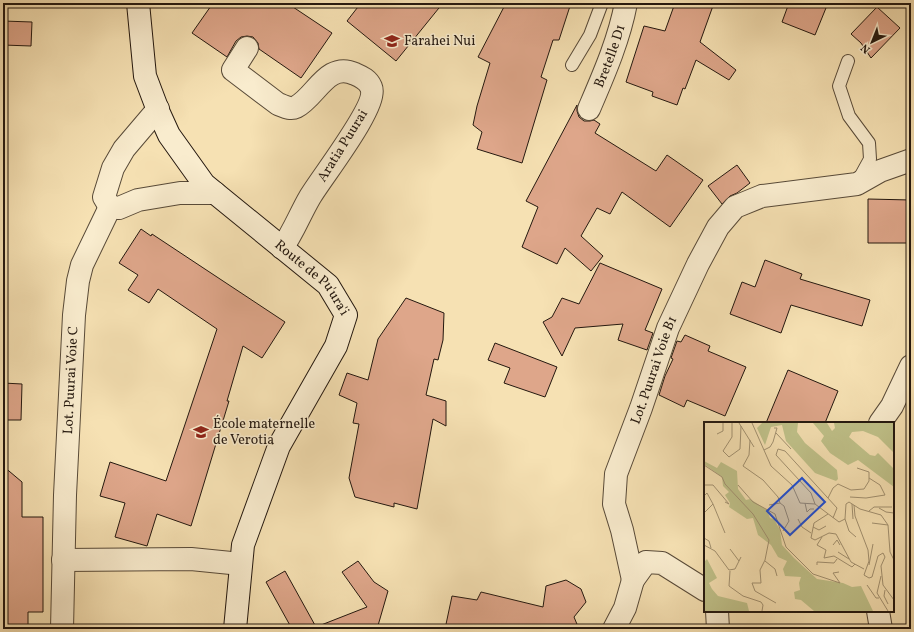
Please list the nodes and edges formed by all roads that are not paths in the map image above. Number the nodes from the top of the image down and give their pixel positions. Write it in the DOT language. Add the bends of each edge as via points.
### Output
graph roads {
  1 [pos="138,3"];
  2 [pos="602,3"];
  3 [pos="626,3"];
  4 [pos="247,48"];
  5 [pos="848,61"];
  6 [pos="572,65"];
  7 [pos="158,109"];
  8 [pos="589,109"];
  9 [pos="911,160"];
  10 [pos="857,184"];
  11 [pos="215,193"];
  12 [pos="110,207"];
  13 [pos="282,248"];
  14 [pos="911,366"];
  15 [pos="881,422"];
  16 [pos="62,560"];
  17 [pos="241,564"];
  18 [pos="632,580"];
  19 [pos="704,589"];
  20 [pos="717,612"];
  21 [pos="878,612"];
  22 [pos="62,629"];
  23 [pos="235,629"];
  24 [pos="614,629"];
  25 [pos="718,629"];
  26 [pos="881,629"];
  1 -- 7 [label="street, Route de Pu'ura'i" via="146,76"];
  2 -- 6 [label="lane, Bretelle D1" via="590,35"];
  3 -- 8 [label="street, Bretelle D1" via="611,56"];
  4 -- 13 [label="street, Aratia Puurai" via="234,70 286,108 295,108 330,74 345,71 353,73 366,79 372,88 372,97 363,119 310,197"];
  5 -- 10 [label="lane" via="839,86 849,116 869,143 870,159"];
  7 -- 11 [label="street, Route de Pu'ura'i" via="169,135 204,184"];
  7 -- 12 [label="street" via="124,149 113,168 104,197"];
  9 -- 10 [label="street, Lot. Puurai Voie B1" via="880,171"];
  10 -- 18 [label="street, Lot. Puurai Voie B1" via="762,196 735,207 718,227 668,328 616,474 614,504"];
  11 -- 12 [label="street" via="180,193 138,200 119,208"];
  11 -- 13 [label="street, Route de Pu'ura'i"];
  12 -- 16 [label="street, Lot. Puurai Voie C" via="82,265 78,281 74,315"];
  13 -- 17 [label="street, Route de Pu'ura'i" via="328,286 346,315 336,346 278,446 243,545"];
  14 -- 15 [label="street" via="892,406"];
  16 -- 17 [label="street" via="191,559"];
  16 -- 22 [label="street, Lot. Puurai Voie C"];
  17 -- 23 [label="street, Route de Pu'ura'i"];
  18 -- 19 [label="street" via="646,562 662,563"];
  18 -- 24 [label="street" via="625,608"];
  20 -- 25 [label="street"];
  21 -- 26 [label="street"];
}
